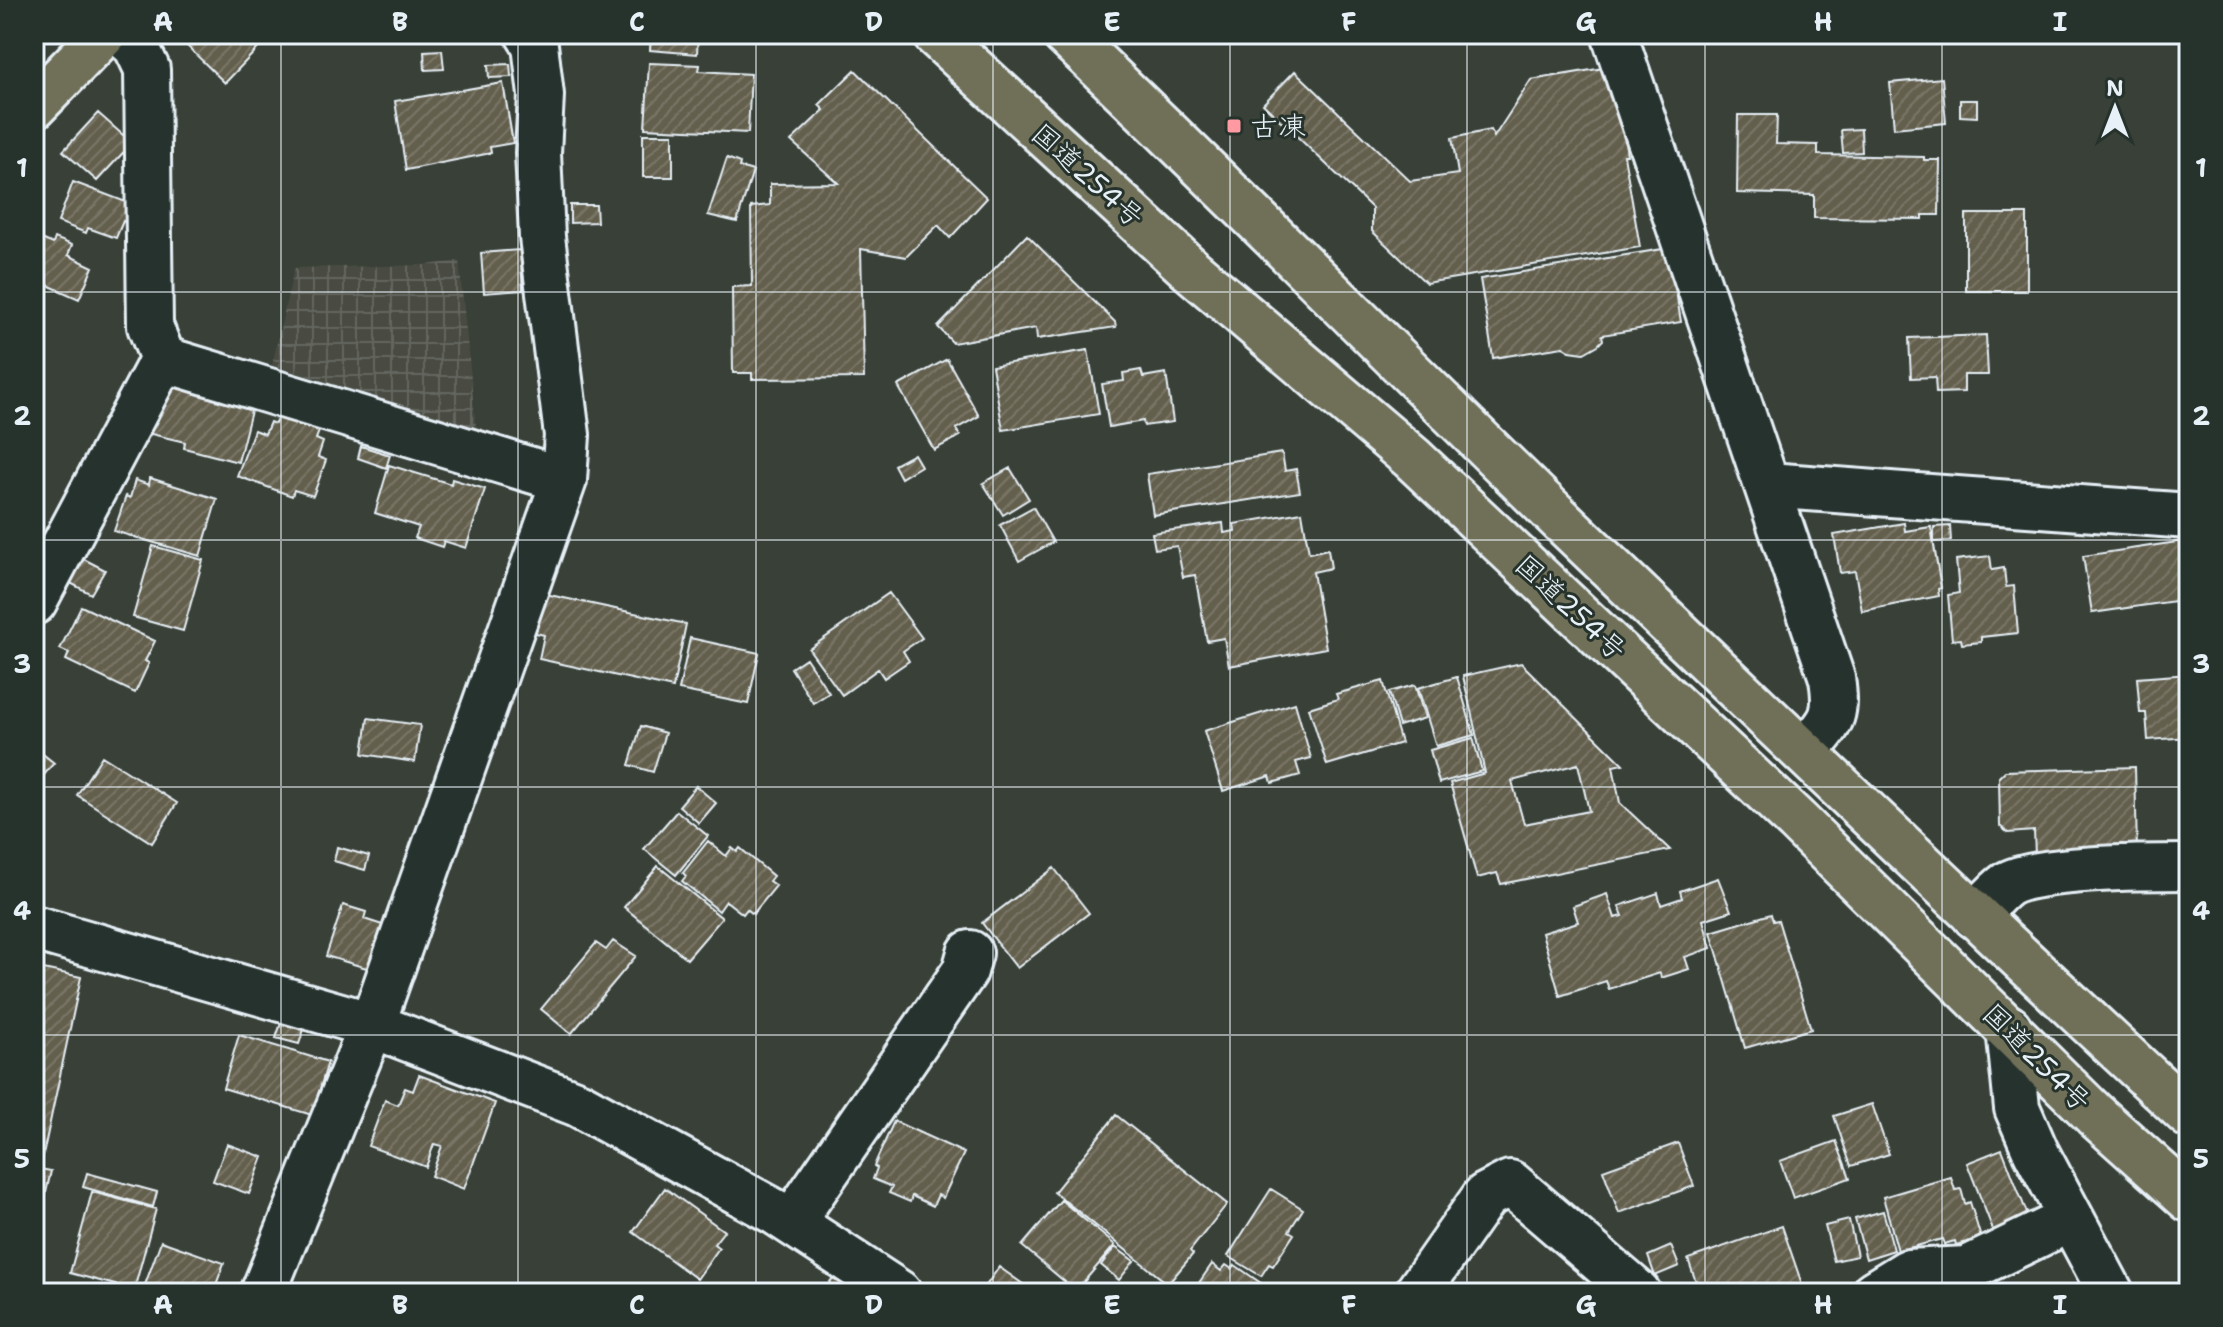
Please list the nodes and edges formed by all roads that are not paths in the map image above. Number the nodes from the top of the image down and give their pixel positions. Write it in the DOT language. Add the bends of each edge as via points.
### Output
graph roads {
  1 [pos="104,34"];
  2 [pos="122,34"];
  3 [pos="528,34"];
  4 [pos="935,34"];
  5 [pos="1065,34"];
  6 [pos="1614,34"];
  7 [pos="34,106"];
  8 [pos="163,359"];
  9 [pos="564,480"];
  10 [pos="1768,485"];
  11 [pos="2189,516"];
  12 [pos="34,602"];
  13 [pos="1805,752"];
  14 [pos="2189,867"];
  15 [pos="1975,916"];
  16 [pos="34,928"];
  17 [pos="970,953"];
  18 [pos="372,1025"];
  19 [pos="2009,1028"];
  20 [pos="2189,1115"];
  21 [pos="2189,1199"];
  22 [pos="2071,1219"];
  23 [pos="792,1222"];
  24 [pos="263,1293"];
  25 [pos="899,1293"];
  26 [pos="1417,1293"];
  27 [pos="1638,1293"];
  28 [pos="1874,1293"];
  29 [pos="2111,1293"];
  1 -- 7 [label="main road"];
  2 -- 8 [label="street" via="136,46 147,69 150,326"];
  3 -- 9 [label="street" via="535,45 541,95 542,237 567,435"];
  4 -- 19 [label="main road, 国道254号" via="1191,270 1412,458"];
  5 -- 13 [label="main road, 国道254号"];
  6 -- 10 [label="street"];
  8 -- 9 [label="street"];
  8 -- 12 [label="street"];
  9 -- 18 [label="street"];
  10 -- 11 [label="street"];
  10 -- 13 [label="street" via="1836,703 1832,720"];
  13 -- 15 [label="main road, 国道254号"];
  14 -- 15 [label="street" via="2026,876 2006,885"];
  15 -- 20 [label="main road, 国道254号"];
  16 -- 18 [label="street"];
  17 -- 23 [label="street" via="965,971"];
  18 -- 23 [label="street" via="578,1104"];
  18 -- 24 [label="street"];
  19 -- 21 [label="main road, 国道254号"];
  19 -- 22 [label="street" via="2017,1108"];
  22 -- 28 [label="street" via="1967,1269 1908,1272"];
  22 -- 29 [label="street"];
  23 -- 25 [label="street"];
  26 -- 27 [label="street" via="1485,1196 1510,1183"];
}
